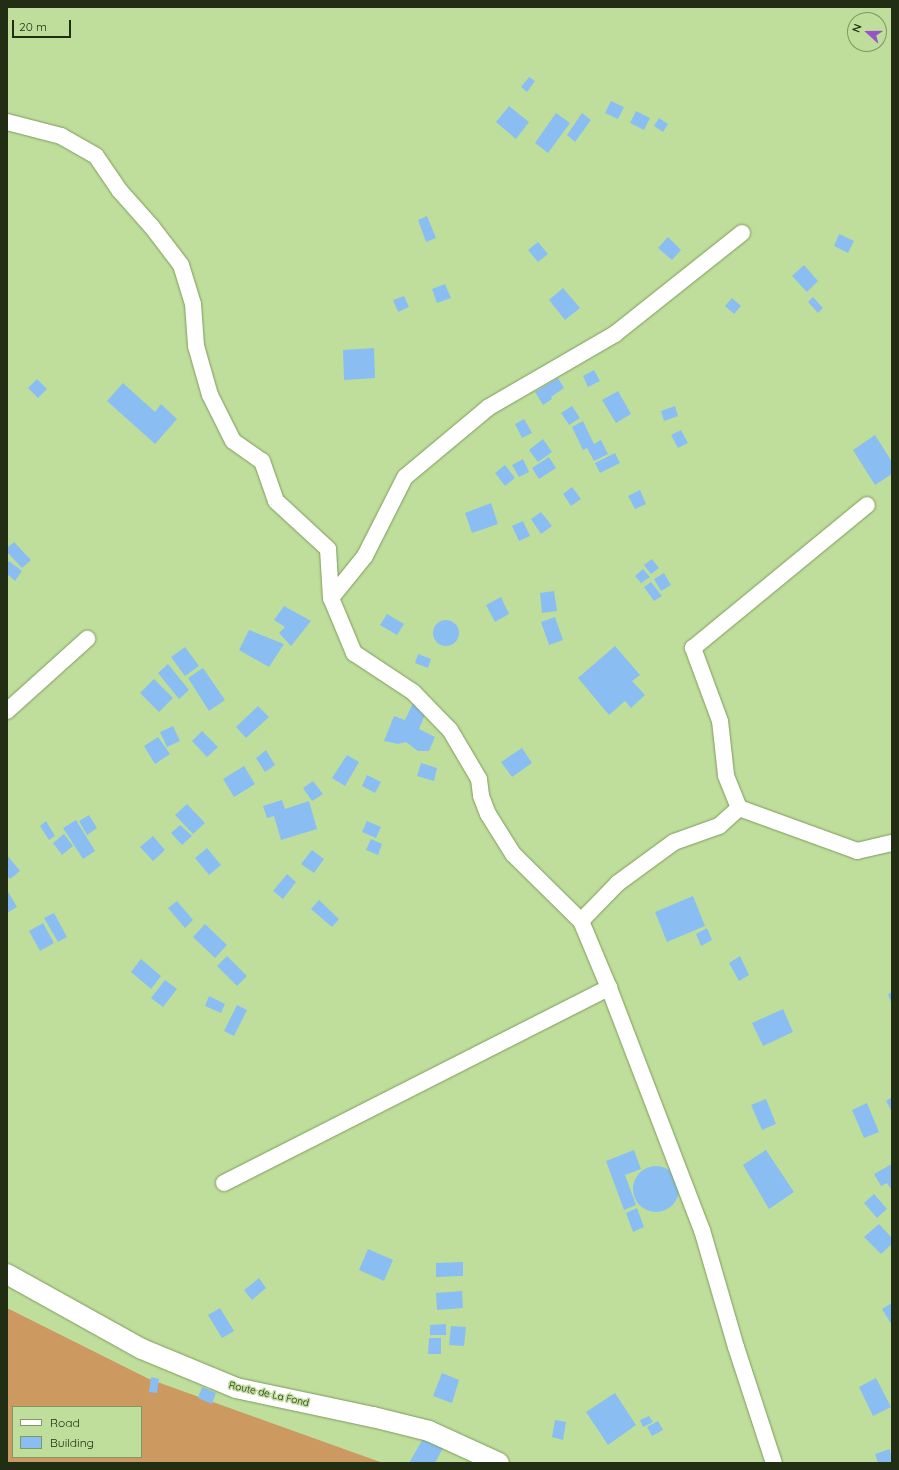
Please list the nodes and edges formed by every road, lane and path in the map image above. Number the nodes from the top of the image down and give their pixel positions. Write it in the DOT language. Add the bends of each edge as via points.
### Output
graph roads {
  1 [pos="7,122"];
  2 [pos="742,233"];
  3 [pos="867,505"];
  4 [pos="331,598"];
  5 [pos="87,639"];
  6 [pos="7,711"];
  7 [pos="739,808"];
  8 [pos="892,843"];
  9 [pos="581,921"];
  10 [pos="609,988"];
  11 [pos="224,1183"];
  12 [pos="7,1274"];
  13 [pos="499,1463"];
  14 [pos="774,1463"];
  1 -- 4 [label="street" via="61,136 96,156 120,191 181,266 193,304 196,346 210,395 233,441 262,461 276,501 328,549"];
  2 -- 4 [label="street" via="615,334 489,408 405,477 365,556"];
  3 -- 7 [label="street" via="693,648 720,721 726,775"];
  4 -- 9 [label="street" via="354,653 413,692 450,730 479,779 481,796 488,814 513,854"];
  5 -- 6 [label="street"];
  7 -- 8 [label="street" via="857,851"];
  7 -- 9 [label="street" via="719,826 674,842 618,883"];
  9 -- 10 [label="street"];
  10 -- 11 [label="street"];
  10 -- 14 [label="street" via="702,1230 736,1347"];
  12 -- 13 [label="street, Route de La Fond" via="142,1349 236,1388 429,1431"];
}
